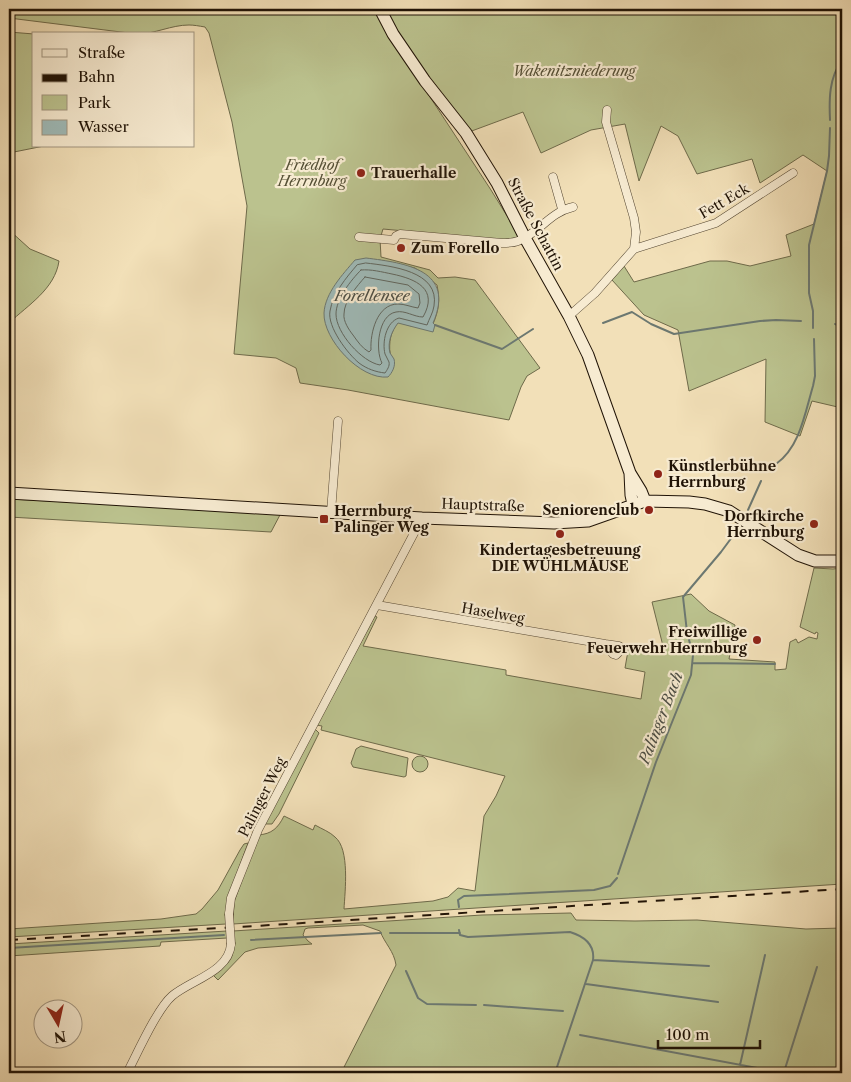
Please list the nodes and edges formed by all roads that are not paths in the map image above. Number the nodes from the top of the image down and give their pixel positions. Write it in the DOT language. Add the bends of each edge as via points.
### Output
graph roads {
  1 [pos="380,9"];
  2 [pos="607,110"];
  3 [pos="793,173"];
  4 [pos="553,177"];
  5 [pos="573,207"];
  6 [pos="562,209"];
  7 [pos="359,237"];
  8 [pos="525,238"];
  9 [pos="634,249"];
  10 [pos="569,316"];
  11 [pos="338,421"];
  12 [pos="9,494"];
  13 [pos="639,503"];
  14 [pos="331,512"];
  15 [pos="422,518"];
  16 [pos="842,561"];
  17 [pos="377,605"];
  18 [pos="605,644"];
  19 [pos="127,1073"];
  1 -- 8 [label="main road, Straße Schattin" via="425,81 466,133 497,183"];
  2 -- 9 [label="street" via="606,122 634,218"];
  3 -- 9 [label="street, Fett Eck" via="716,223"];
  4 -- 6 [label="street"];
  5 -- 6 [label="street"];
  6 -- 8 [label="street"];
  7 -- 8 [label="street" via="394,240 400,234 502,243"];
  8 -- 10 [label="main road, Straße Schattin"];
  9 -- 10 [label="street" via="595,293"];
  10 -- 13 [label="main road, Straße Schattin" via="601,387 634,477"];
  11 -- 14 [label="street"];
  12 -- 14 [label="main road, Hauptstraße"];
  13 -- 15 [label="main road, Hauptstraße" via="600,518 573,523"];
  13 -- 16 [label="main road, Hauptstraße" via="671,501 718,507 738,515 798,555 815,561"];
  14 -- 15 [label="main road, Hauptstraße"];
  15 -- 17 [label="street, Palinger Weg"];
  17 -- 18 [label="street, Haselweg"];
  17 -- 19 [label="street, Palinger Weg, bridge" via="258,830 231,898 229,956 164,1005"];
}
